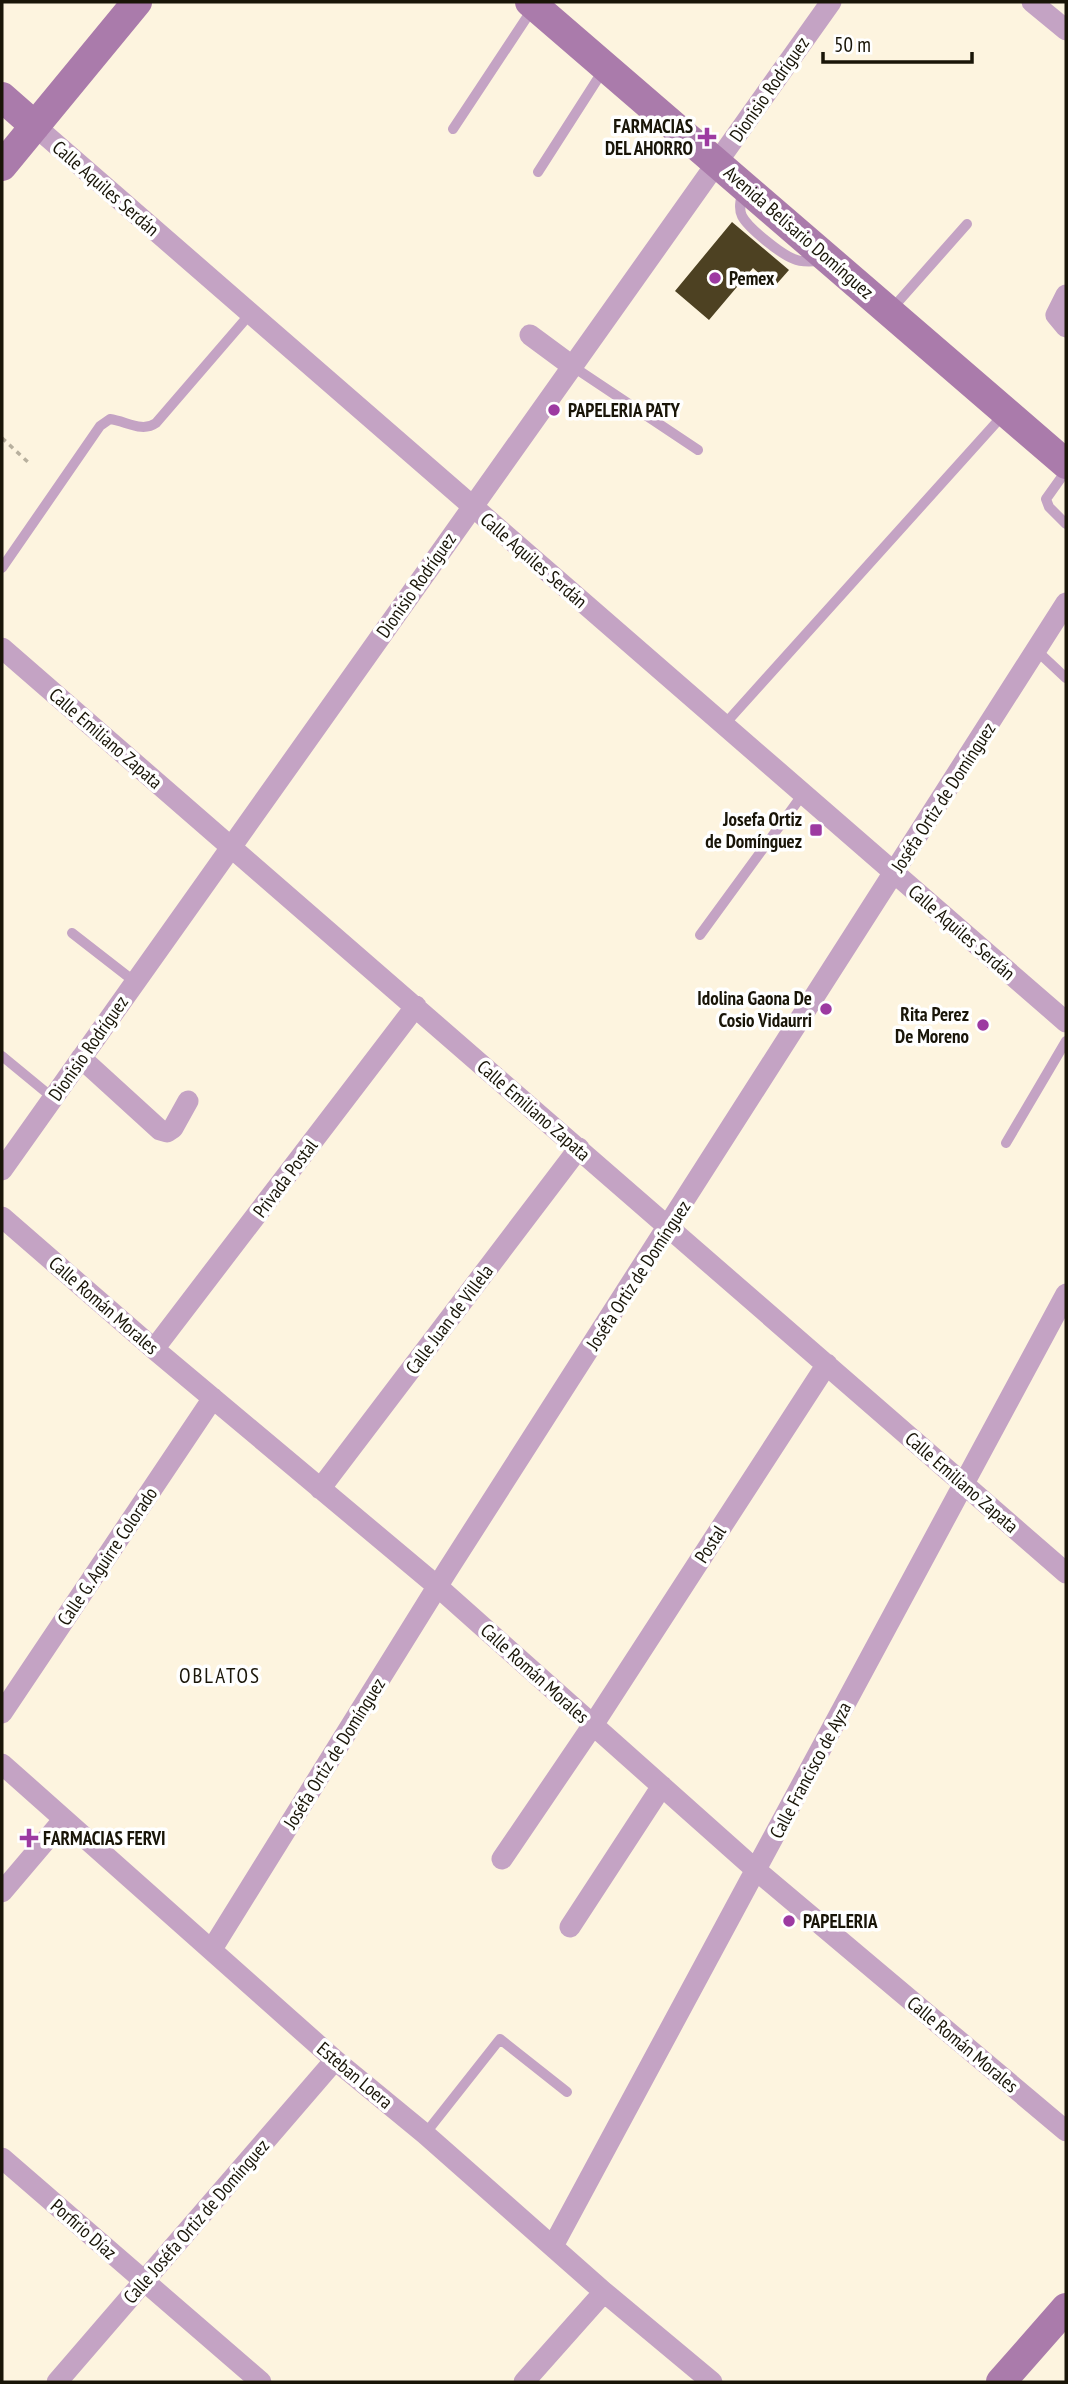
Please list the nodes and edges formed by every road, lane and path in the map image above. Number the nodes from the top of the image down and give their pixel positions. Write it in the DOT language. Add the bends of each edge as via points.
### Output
graph roads {
  1 [pos="137,2"];
  2 [pos="831,2"];
  3 [pos="1032,2"];
  4 [pos="532,4"];
  5 [pos="1066,30"];
  6 [pos="606,66"];
  7 [pos="2,97"];
  8 [pos="35,126"];
  9 [pos="453,129"];
  10 [pos="718,162"];
  11 [pos="2,166"];
  12 [pos="538,172"];
  13 [pos="967,225"];
  14 [pos="1066,295"];
  15 [pos="890,312"];
  16 [pos="250,314"];
  17 [pos="1061,321"];
  18 [pos="530,335"];
  19 [pos="572,366"];
  20 [pos="1006,412"];
  21 [pos="2,438"];
  22 [pos="698,450"];
  23 [pos="30,464"];
  24 [pos="1066,464"];
  25 [pos="1066,471"];
  26 [pos="471,506"];
  27 [pos="1066,524"];
  28 [pos="2,568"];
  29 [pos="1066,603"];
  30 [pos="2,648"];
  31 [pos="1036,650"];
  32 [pos="1066,678"];
  33 [pos="724,725"];
  34 [pos="803,794"];
  35 [pos="231,847"];
  36 [pos="894,873"];
  37 [pos="72,933"];
  38 [pos="700,935"];
  39 [pos="135,982"];
  40 [pos="416,1006"];
  41 [pos="1066,1022"];
  42 [pos="1066,1041"];
  43 [pos="2,1056"];
  44 [pos="81,1058"];
  45 [pos="52,1098"];
  46 [pos="188,1101"];
  47 [pos="1006,1143"];
  48 [pos="579,1148"];
  49 [pos="2,1170"];
  50 [pos="2,1217"];
  51 [pos="669,1227"];
  52 [pos="1066,1294"];
  53 [pos="155,1349"];
  54 [pos="827,1364"];
  55 [pos="213,1398"];
  56 [pos="964,1483"];
  57 [pos="320,1489"];
  58 [pos="1066,1573"];
  59 [pos="437,1587"];
  60 [pos="2,1713"];
  61 [pos="593,1725"];
  62 [pos="2,1764"];
  63 [pos="662,1786"];
  64 [pos="64,1819"];
  65 [pos="502,1859"];
  66 [pos="756,1870"];
  67 [pos="2,1892"];
  68 [pos="570,1927"];
  69 [pos="212,1949"];
  70 [pos="335,2060"];
  71 [pos="567,2092"];
  72 [pos="1066,2131"];
  73 [pos="425,2134"];
  74 [pos="2,2158"];
  75 [pos="553,2246"];
  76 [pos="144,2281"];
  77 [pos="604,2292"];
  78 [pos="1066,2308"];
  79 [pos="57,2382"];
  80 [pos="261,2382"];
  81 [pos="523,2382"];
  82 [pos="712,2382"];
  83 [pos="1002,2382"];
  1 -- 8 [label="main road"];
  2 -- 10 [label="street, Dionisio Rodríguez"];
  3 -- 5 [label="street"];
  4 -- 6 [label="main road, Avenida Belisario Domínguez"];
  4 -- 9 [label="lane"];
  6 -- 10 [label="main road, Avenida Belisario Domínguez"];
  6 -- 12 [label="lane"];
  7 -- 8 [label="main road, Calle Aquiles Serdán"];
  8 -- 11 [label="main road"];
  8 -- 16 [label="street, Calle Aquiles Serdán"];
  10 -- 15 [label="main road, Avenida Belisario Domínguez"];
  10 -- 19 [label="street, Dionisio Rodríguez"];
  13 -- 15 [label="lane"];
  14 -- 17 [label="street"];
  15 -- 20 [label="main road, Avenida Belisario Domínguez"];
  16 -- 26 [label="street, Calle Aquiles Serdán"];
  16 -- 28 [label="lane" via="152,426 110,419 100,426"];
  18 -- 19 [label="street"];
  19 -- 22 [label="lane"];
  19 -- 26 [label="street, Dionisio Rodríguez"];
  20 -- 24 [label="main road, Avenida Belisario Domínguez"];
  20 -- 33 [label="lane"];
  21 -- 23 [label="path"];
  25 -- 27 [label="lane" via="1046,499"];
  26 -- 33 [label="street, Calle Aquiles Serdán"];
  26 -- 35 [label="street, Dionisio Rodríguez"];
  29 -- 31 [label="street, Joséfa Ortiz de Domínguez"];
  30 -- 35 [label="street, Calle Emiliano Zapata"];
  31 -- 32 [label="lane"];
  31 -- 36 [label="street, Joséfa Ortiz de Domínguez"];
  33 -- 34 [label="street, Calle Aquiles Serdán"];
  34 -- 36 [label="street, Calle Aquiles Serdán"];
  34 -- 38 [label="lane"];
  35 -- 39 [label="street, Dionisio Rodríguez"];
  35 -- 40 [label="street, Calle Emiliano Zapata"];
  36 -- 41 [label="street, Calle Aquiles Serdán"];
  36 -- 51 [label="street, Joséfa Ortiz de Domínguez"];
  37 -- 39 [label="lane"];
  39 -- 44 [label="street, Dionisio Rodríguez"];
  40 -- 48 [label="street, Calle Emiliano Zapata"];
  40 -- 53 [label="street, Privada Postal"];
  42 -- 47 [label="lane"];
  43 -- 45 [label="lane"];
  44 -- 45 [label="street, Dionisio Rodríguez"];
  44 -- 46 [label="street" via="160,1130 173,1128"];
  45 -- 49 [label="street, Dionisio Rodríguez"];
  48 -- 51 [label="street, Calle Emiliano Zapata"];
  48 -- 57 [label="street, Calle Juan de Villela"];
  50 -- 53 [label="street, Calle Román Morales"];
  51 -- 54 [label="street, Calle Emiliano Zapata"];
  51 -- 59 [label="street, Joséfa Ortiz de Domínguez"];
  52 -- 56 [label="street, Calle Francisco de Ayza"];
  53 -- 55 [label="street, Calle Román Morales"];
  54 -- 56 [label="street, Calle Emiliano Zapata"];
  54 -- 61 [label="street, Postal"];
  55 -- 57 [label="street, Calle Román Morales"];
  55 -- 60 [label="street, Calle G. Aguirre Colorado"];
  56 -- 58 [label="street, Calle Emiliano Zapata"];
  56 -- 66 [label="street, Calle Francisco de Ayza"];
  57 -- 59 [label="street, Calle Román Morales"];
  59 -- 61 [label="street, Calle Román Morales"];
  59 -- 69 [label="street, Joséfa Ortiz de Domínguez"];
  61 -- 63 [label="street, Calle Román Morales"];
  61 -- 65 [label="street, Postal"];
  62 -- 64 [label="street, Esteban Loera"];
  63 -- 66 [label="street, Calle Román Morales"];
  63 -- 68 [label="street"];
  64 -- 67 [label="street"];
  64 -- 69 [label="street, Esteban Loera"];
  66 -- 72 [label="street, Calle Román Morales"];
  66 -- 75 [label="street, Calle Francisco de Ayza"];
  69 -- 70 [label="street, Esteban Loera"];
  70 -- 73 [label="street, Esteban Loera"];
  70 -- 76 [label="street, Calle Joséfa Ortiz de Domínguez"];
  71 -- 73 [label="lane" via="500,2039"];
  73 -- 75 [label="street, Esteban Loera"];
  74 -- 76 [label="street, Porfirio Díaz"];
  75 -- 77 [label="street, Esteban Loera"];
  76 -- 79 [label="street, Calle Joséfa Ortiz de Domínguez"];
  76 -- 80 [label="street, Porfirio Díaz"];
  77 -- 81 [label="street"];
  77 -- 82 [label="street, Esteban Loera"];
  78 -- 83 [label="main road"];
}
